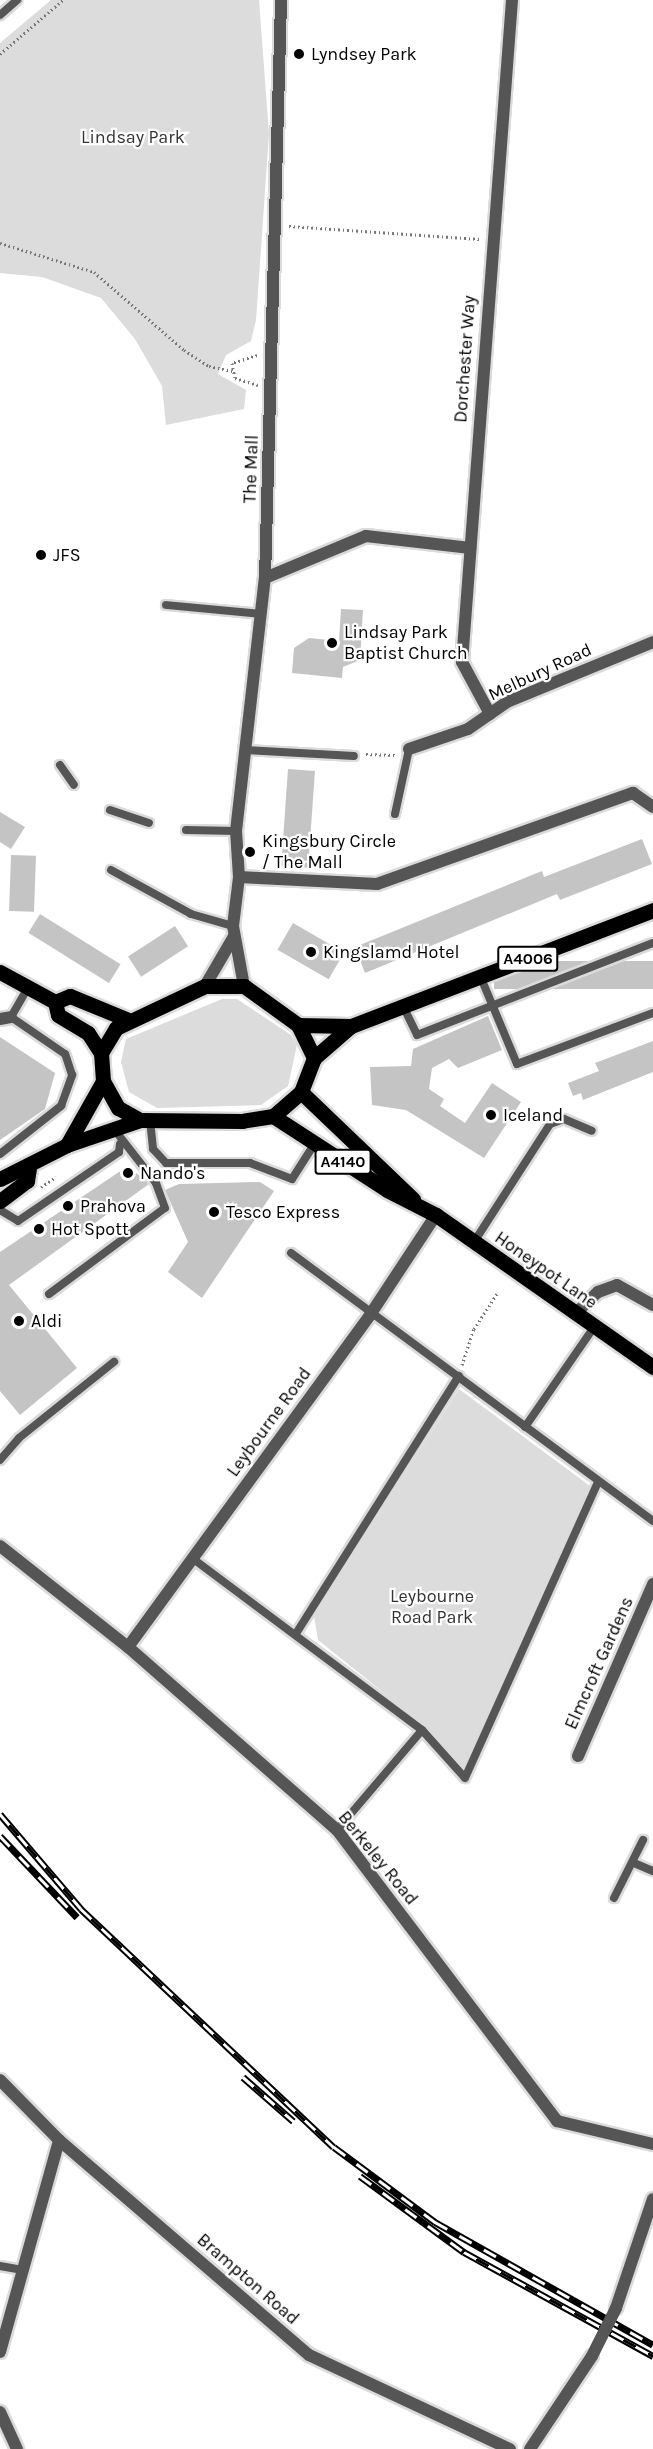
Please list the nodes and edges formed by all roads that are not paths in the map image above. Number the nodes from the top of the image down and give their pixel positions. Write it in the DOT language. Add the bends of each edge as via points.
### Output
graph roads {
  1 [pos="17,0"];
  2 [pos="281,0"];
  3 [pos="512,0"];
  4 [pos="0,15"];
  5 [pos="470,548"];
  6 [pos="265,578"];
  7 [pos="166,605"];
  8 [pos="261,614"];
  9 [pos="653,642"];
  10 [pos="490,714"];
  11 [pos="245,750"];
  12 [pos="409,752"];
  13 [pos="354,756"];
  14 [pos="60,765"];
  15 [pos="74,785"];
  16 [pos="653,807"];
  17 [pos="110,810"];
  18 [pos="395,814"];
  19 [pos="148,823"];
  20 [pos="186,830"];
  21 [pos="236,831"];
  22 [pos="111,870"];
  23 [pos="239,877"];
  24 [pos="653,910"];
  25 [pos="233,932"];
  26 [pos="653,943"];
  27 [pos="0,972"];
  28 [pos="481,978"];
  29 [pos="205,986"];
  30 [pos="244,986"];
  31 [pos="28,988"];
  32 [pos="55,1002"];
  33 [pos="493,1004"];
  34 [pos="403,1006"];
  35 [pos="653,1013"];
  36 [pos="6,1018"];
  37 [pos="126,1019"];
  38 [pos="298,1025"];
  39 [pos="351,1026"];
  40 [pos="101,1053"];
  41 [pos="314,1058"];
  42 [pos="103,1081"];
  43 [pos="301,1092"];
  44 [pos="273,1116"];
  45 [pos="145,1120"];
  46 [pos="114,1129"];
  47 [pos="592,1131"];
  48 [pos="315,1143"];
  49 [pos="120,1144"];
  50 [pos="67,1145"];
  51 [pos="0,1154"];
  52 [pos="29,1169"];
  53 [pos="0,1179"];
  54 [pos="0,1201"];
  55 [pos="418,1203"];
  56 [pos="0,1210"];
  57 [pos="436,1215"];
  58 [pos="474,1242"];
  59 [pos="291,1253"];
  60 [pos="49,1294"];
  61 [pos="653,1305"];
  62 [pos="575,1314"];
  63 [pos="370,1315"];
  64 [pos="594,1327"];
  65 [pos="114,1362"];
  66 [pos="653,1367"];
  67 [pos="459,1376"];
  68 [pos="525,1427"];
  69 [pos="0,1460"];
  70 [pos="598,1482"];
  71 [pos="653,1521"];
  72 [pos="0,1546"];
  73 [pos="192,1558"];
  74 [pos="653,1584"];
  75 [pos="297,1632"];
  76 [pos="128,1647"];
  77 [pos="422,1730"];
  78 [pos="578,1756"];
  79 [pos="337,1830"];
  80 [pos="643,1839"];
  81 [pos="634,1863"];
  82 [pos="653,1871"];
  83 [pos="614,1898"];
  84 [pos="0,2080"];
  85 [pos="59,2140"];
  86 [pos="653,2144"];
  87 [pos="653,2199"];
  88 [pos="650,2214"];
  89 [pos="0,2265"];
  90 [pos="23,2270"];
  91 [pos="0,2352"];
  92 [pos="0,2412"];
  93 [pos="17,2449"];
  94 [pos="510,2449"];
  95 [pos="530,2449"];
  1 -- 4 [label="lane"];
  2 -- 6 [label="street, The Mall"];
  3 -- 5 [label="street, Dorchester Way"];
  5 -- 6 [label="street" via="366,536"];
  5 -- 10 [label="street, Dorchester Way" via="462,662"];
  6 -- 8 [label="street, The Mall"];
  7 -- 8 [label="lane"];
  8 -- 11 [label="street, The Mall"];
  9 -- 10 [label="street, Melbury Road"];
  10 -- 12 [label="street, Melbury Road" via="468,729"];
  11 -- 13 [label="lane"];
  11 -- 21 [label="street, The Mall"];
  12 -- 18 [label="lane"];
  14 -- 15 [label="lane"];
  16 -- 23 [label="street" via="633,793 377,884"];
  17 -- 19 [label="lane"];
  20 -- 21 [label="lane"];
  21 -- 23 [label="street, The Mall"];
  22 -- 25 [label="lane" via="190,914"];
  23 -- 25 [label="street, The Mall"];
  24 -- 28 [label="main road, A4006"];
  25 -- 29 [label="street, The Mall"];
  25 -- 30 [label="street, The Mall"];
  26 -- 33 [label="lane"];
  27 -- 31 [label="main road"];
  28 -- 33 [label="lane"];
  28 -- 34 [label="main road, A4006"];
  29 -- 30 [label="main road"];
  29 -- 37 [label="main road"];
  30 -- 38 [label="main road"];
  31 -- 32 [label="main road"];
  31 -- 36 [label="lane"];
  32 -- 37 [label="main road" via="70,996"];
  32 -- 40 [label="main road" via="57,1015 88,1033"];
  33 -- 34 [label="lane" via="417,1035"];
  33 -- 35 [label="lane" via="517,1064"];
  34 -- 39 [label="main road, A4006"];
  36 -- 51 [label="lane" via="52,1046 72,1064 61,1106"];
  37 -- 40 [label="main road"];
  38 -- 39 [label="main road, A4006"];
  38 -- 41 [label="main road"];
  39 -- 41 [label="main road, A4006"];
  40 -- 42 [label="main road"];
  41 -- 43 [label="main road"];
  42 -- 45 [label="main road" via="118,1108"];
  42 -- 50 [label="main road"];
  43 -- 44 [label="main road"];
  43 -- 55 [label="main road, Honeypot Lane / A4140"];
  44 -- 45 [label="main road" via="243,1121"];
  44 -- 48 [label="main road, Honeypot Lane / A4140"];
  45 -- 46 [label="main road"];
  45 -- 48 [label="lane" via="153,1149 166,1163 250,1163 292,1179"];
  46 -- 49 [label="lane"];
  46 -- 50 [label="main road"];
  47 -- 58 [label="lane" via="564,1119 550,1124"];
  48 -- 55 [label="main road, Honeypot Lane / A4140" via="387,1190"];
  49 -- 56 [label="lane" via="119,1152 18,1221"];
  49 -- 60 [label="lane" via="156,1183 165,1208"];
  50 -- 52 [label="main road"];
  52 -- 53 [label="main road" via="15,1167"];
  52 -- 54 [label="main road" via="27,1180"];
  55 -- 57 [label="main road, Honeypot Lane / A4140"];
  57 -- 58 [label="main road, Honeypot Lane / A4140"];
  57 -- 63 [label="street, Leybourne Road"];
  58 -- 62 [label="main road, Honeypot Lane / A4140"];
  59 -- 63 [label="lane"];
  61 -- 62 [label="street" via="617,1285 598,1292"];
  62 -- 64 [label="main road, Honeypot Lane / A4140"];
  63 -- 67 [label="lane"];
  63 -- 73 [label="street, Leybourne Road"];
  64 -- 66 [label="main road, Honeypot Lane / A4140"];
  64 -- 68 [label="lane"];
  65 -- 69 [label="lane"];
  67 -- 68 [label="lane"];
  67 -- 75 [label="lane"];
  68 -- 70 [label="lane"];
  70 -- 71 [label="lane"];
  70 -- 77 [label="lane" via="466,1778"];
  72 -- 76 [label="street, Berkeley Road"];
  73 -- 75 [label="lane"];
  73 -- 76 [label="street, Leybourne Road"];
  74 -- 78 [label="street, Elmcroft Gardens"];
  75 -- 77 [label="lane"];
  76 -- 79 [label="street, Berkeley Road"];
  77 -- 79 [label="lane"];
  79 -- 86 [label="street, Berkeley Road" via="557,2121"];
  80 -- 81 [label="lane"];
  81 -- 82 [label="lane"];
  81 -- 83 [label="lane"];
  84 -- 85 [label="street, Brampton Road"];
  85 -- 90 [label="street"];
  85 -- 94 [label="street, Brampton Road" via="309,2355"];
  87 -- 88 [label="street"];
  88 -- 95 [label="street, bridge" via="616,2308 592,2356"];
  89 -- 90 [label="lane"];
  90 -- 91 [label="street"];
  92 -- 93 [label="street"];
}
